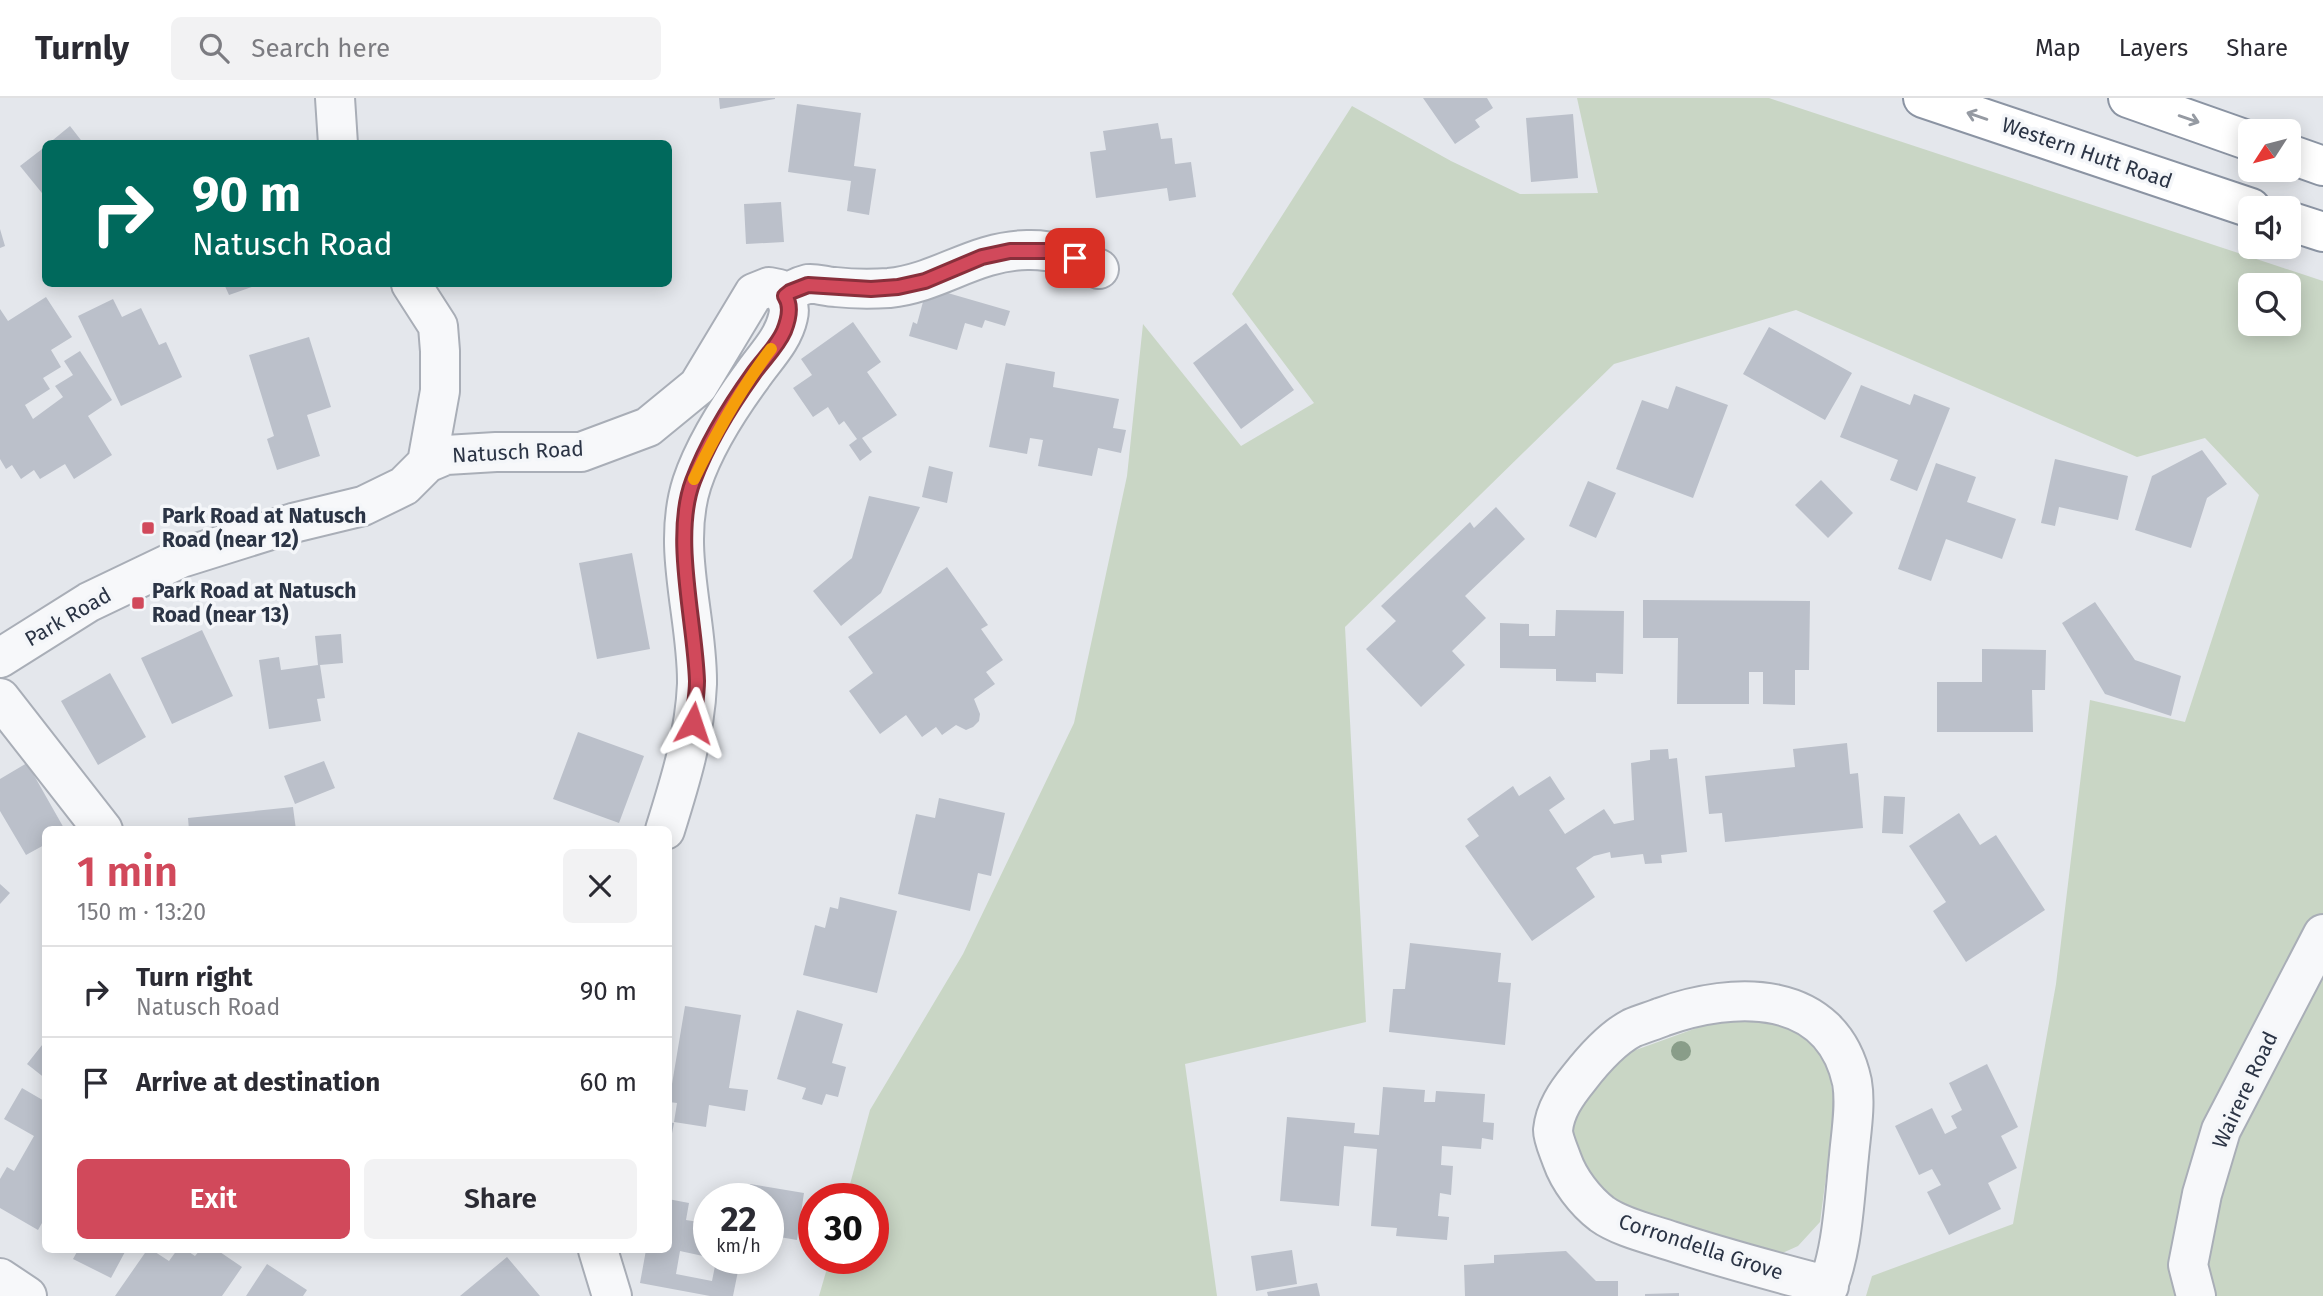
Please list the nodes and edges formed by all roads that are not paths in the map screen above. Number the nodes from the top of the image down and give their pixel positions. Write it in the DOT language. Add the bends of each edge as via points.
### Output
graph roads {
  1 [pos="335,98"];
  2 [pos="1923,98"];
  3 [pos="2128,98"];
  4 [pos="2238,137"];
  5 [pos="338,140"];
  6 [pos="2301,158"];
  7 [pos="2323,166"];
  8 [pos="2238,204"];
  9 [pos="2301,225"];
  10 [pos="2323,232"];
  11 [pos="1099,269"];
  12 [pos="413,287"];
  13 [pos="785,296"];
  14 [pos="427,463"];
  15 [pos="0,658"];
  16 [pos="0,698"];
  17 [pos="100,826"];
  18 [pos="666,826"];
  19 [pos="2323,934"];
  20 [pos="599,1253"];
  21 [pos="0,1278"];
  22 [pos="1827,1291"];
  23 [pos="27,1296"];
  24 [pos="611,1296"];
  25 [pos="2196,1296"];
  1 -- 5 [label="street"];
  8 -- 2 [label="highway, Western Hutt Road, one-way"];
  3 -- 4 [label="highway, one-way"];
  6 -- 7 [label="highway"];
  9 -- 10 [label="highway"];
  11 -- 13 [label="street, Natusch Road" via="1050,251 1010,251 898,287 808,285"];
  12 -- 14 [label="street" via="438,326 440,351 440,391"];
  13 -- 14 [label="street, Natusch Road" via="769,287 754,293 698,386 648,427 581,452 446,455"];
  13 -- 18 [label="street" via="789,315 783,333 717,431 692,482 685,516 697,683 691,736"];
  14 -- 15 [label="street, Park Road" via="404,486 363,506 181,558 89,603"];
  16 -- 17 [label="street"];
  19 -- 25 [label="street, Wairere Road" via="2221,1130 2188,1265"];
  20 -- 24 [label="street"];
  21 -- 23 [label="street"];
  22 -- 22 [label="street, Corrondella Grove" via="1841,1234 1852,1125 1852,1084 1844,1058 1830,1036 1789,1006 1727,1002 1691,1007 1631,1029 1596,1056 1568,1092 1553,1133 1568,1178 1603,1214 1640,1231"];
}
